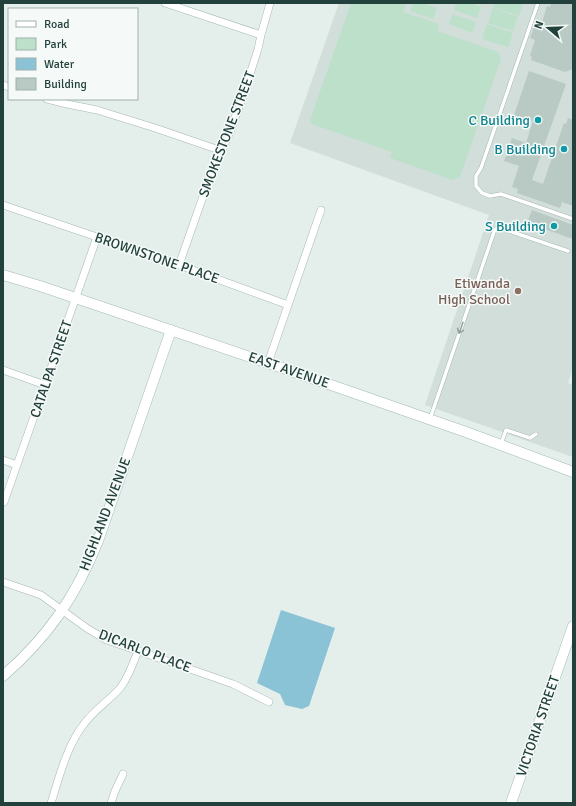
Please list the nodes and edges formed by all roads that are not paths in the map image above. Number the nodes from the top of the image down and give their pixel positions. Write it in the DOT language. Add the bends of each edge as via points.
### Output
graph roads {
  1 [pos="165,3"];
  2 [pos="270,3"];
  3 [pos="538,3"];
  4 [pos="261,35"];
  5 [pos="51,100"];
  6 [pos="222,151"];
  7 [pos="3,205"];
  8 [pos="321,210"];
  9 [pos="573,219"];
  10 [pos="97,237"];
  11 [pos="568,251"];
  12 [pos="179,265"];
  13 [pos="3,275"];
  14 [pos="478,278"];
  15 [pos="483,279"];
  16 [pos="76,298"];
  17 [pos="288,305"];
  18 [pos="171,330"];
  19 [pos="268,363"];
  20 [pos="3,370"];
  21 [pos="45,385"];
  22 [pos="430,419"];
  23 [pos="536,434"];
  24 [pos="501,445"];
  25 [pos="3,460"];
  26 [pos="17,464"];
  27 [pos="573,472"];
  28 [pos="4,502"];
  29 [pos="3,582"];
  30 [pos="63,610"];
  31 [pos="573,626"];
  32 [pos="138,651"];
  33 [pos="3,676"];
  34 [pos="269,702"];
  35 [pos="123,774"];
  36 [pos="51,803"];
  37 [pos="110,803"];
  38 [pos="511,803"];
  1 -- 4 [label="street"];
  2 -- 4 [label="street, SMOKESTONE STREET"];
  3 -- 9 [label="lane" via="481,168 476,176 476,186 482,193 490,196 501,194"];
  4 -- 6 [label="street, SMOKESTONE STREET" via="243,96"];
  5 -- 6 [label="street" via="97,110"];
  6 -- 12 [label="street, SMOKESTONE STREET" via="213,168"];
  7 -- 10 [label="street, BROWNSTONE PLACE"];
  8 -- 17 [label="street"];
  10 -- 12 [label="street, BROWNSTONE PLACE"];
  10 -- 16 [label="street, CATALPA STREET"];
  11 -- 14 [label="lane" via="496,228"];
  12 -- 17 [label="street, BROWNSTONE PLACE"];
  13 -- 16 [label="main road, EAST AVENUE"];
  14 -- 15 [label="lane"];
  14 -- 22 [label="lane, one-way"];
  16 -- 18 [label="main road, EAST AVENUE"];
  16 -- 21 [label="street, CATALPA STREET"];
  17 -- 19 [label="street"];
  18 -- 19 [label="main road, EAST AVENUE"];
  18 -- 30 [label="main road, HIGHLAND AVENUE" via="97,543"];
  19 -- 22 [label="main road, EAST AVENUE"];
  20 -- 21 [label="street"];
  21 -- 26 [label="street, CATALPA STREET"];
  22 -- 24 [label="main road, EAST AVENUE"];
  23 -- 24 [label="lane" via="530,438 507,428"];
  24 -- 27 [label="main road, EAST AVENUE"];
  25 -- 26 [label="street"];
  26 -- 28 [label="street, CATALPA STREET"];
  29 -- 30 [label="street, DICARLO PLACE" via="41,595"];
  30 -- 32 [label="street, DICARLO PLACE" via="107,640"];
  30 -- 33 [label="main road, HIGHLAND AVENUE" via="40,640"];
  31 -- 38 [label="main road, VICTORIA STREET"];
  32 -- 34 [label="street, DICARLO PLACE" via="233,684"];
  32 -- 36 [label="street" via="123,683 84,723 72,742"];
  35 -- 37 [label="street"];
}
